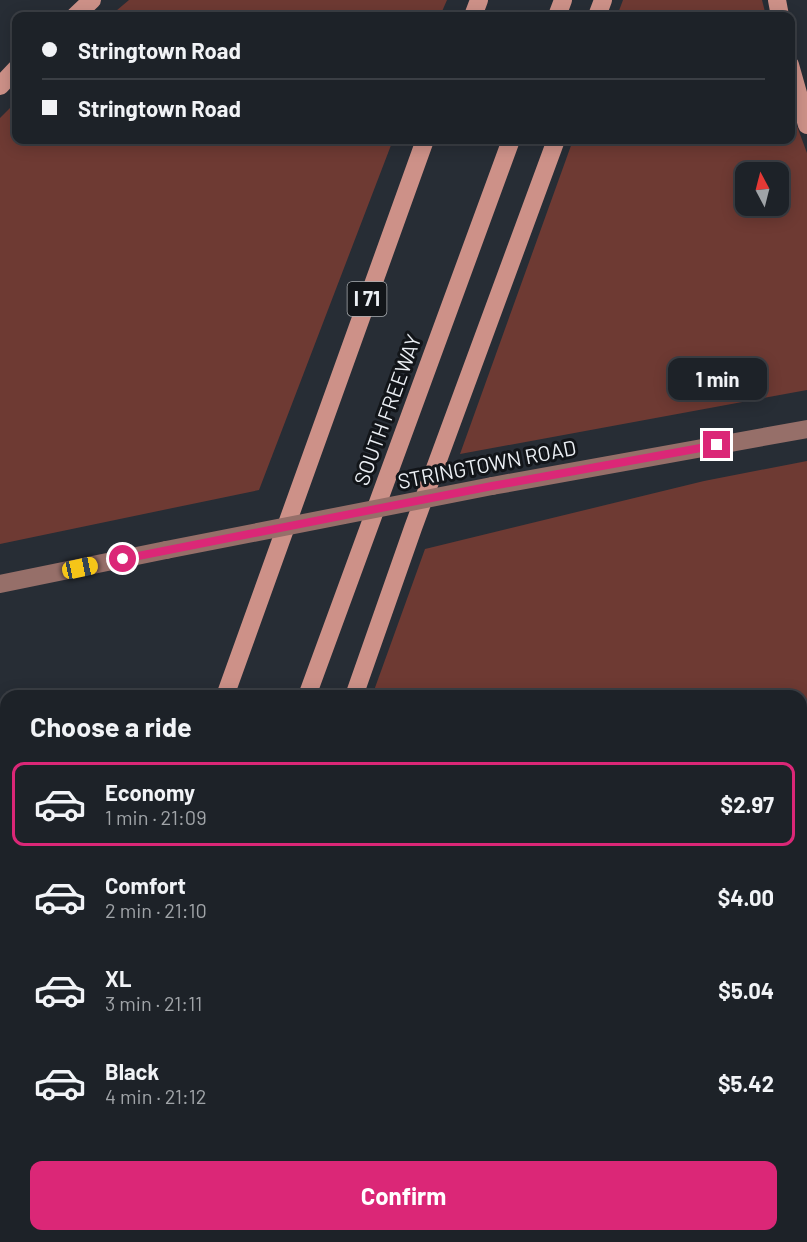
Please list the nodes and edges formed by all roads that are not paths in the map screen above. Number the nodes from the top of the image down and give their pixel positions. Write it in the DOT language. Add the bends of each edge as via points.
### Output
graph roads {
  1 [pos="92,0"];
  2 [pos="79,12"];
  3 [pos="12,73"];
  4 [pos="795,83"];
  5 [pos="0,86"];
  6 [pos="807,125"];
  7 [pos="423,144"];
  8 [pos="510,144"];
  9 [pos="555,144"];
  10 [pos="807,429"];
  11 [pos="0,584"];
  12 [pos="227,690"];
  13 [pos="309,690"];
  14 [pos="356,690"];
  1 -- 2 [label="highway"];
  3 -- 5 [label="highway"];
  4 -- 6 [label="highway"];
  7 -- 12 [label="highway, I 71"];
  8 -- 13 [label="highway, SOUTH FREEWAY"];
  9 -- 14 [label="highway"];
  10 -- 11 [label="main road, STRINGTOWN ROAD, bridge" via="492,486"];
}
